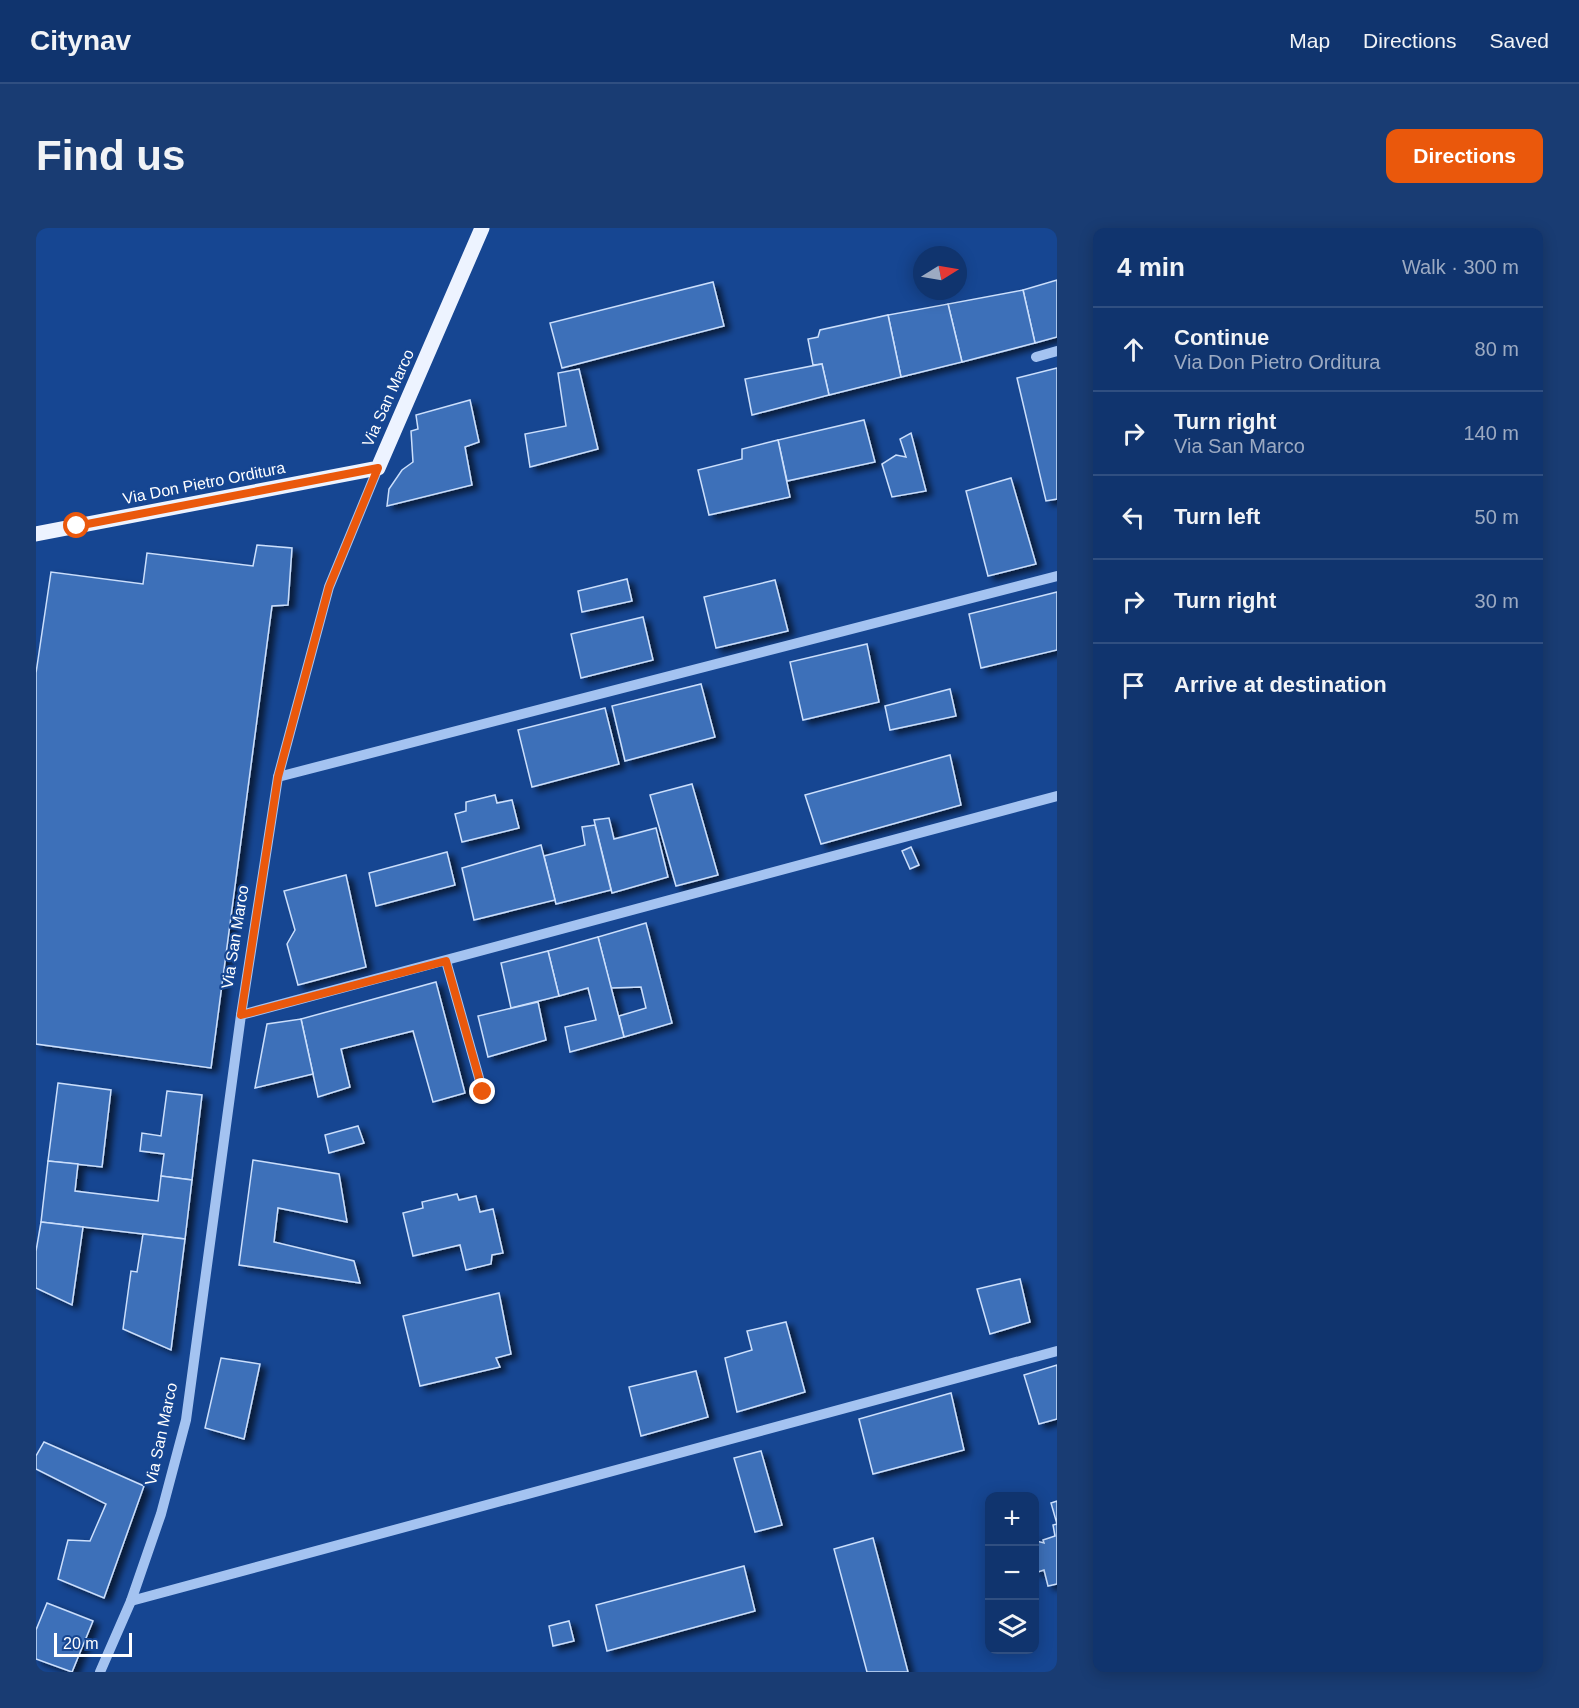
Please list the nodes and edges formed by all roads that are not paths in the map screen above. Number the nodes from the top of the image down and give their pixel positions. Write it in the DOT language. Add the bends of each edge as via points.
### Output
graph roads {
  1 [pos="482,228"];
  2 [pos="1057,351"];
  3 [pos="1036,357"];
  4 [pos="378,468"];
  5 [pos="36,534"];
  6 [pos="1057,576"];
  7 [pos="278,777"];
  8 [pos="1057,796"];
  9 [pos="446,961"];
  10 [pos="241,1015"];
  11 [pos="483,1092"];
  12 [pos="1057,1351"];
  13 [pos="131,1601"];
  14 [pos="100,1672"];
  1 -- 4 [label="main road, Via San Marco"];
  2 -- 3 [label="street"];
  4 -- 5 [label="main road, Via Don Pietro Orditura"];
  4 -- 7 [label="street, Via San Marco" via="329,587"];
  6 -- 7 [label="street"];
  7 -- 10 [label="street, Via San Marco"];
  8 -- 9 [label="street"];
  9 -- 10 [label="street"];
  9 -- 11 [label="street"];
  10 -- 13 [label="street, Via San Marco" via="186,1420 161,1514"];
  12 -- 13 [label="street"];
  13 -- 14 [label="street, Via San Marco"];
}
